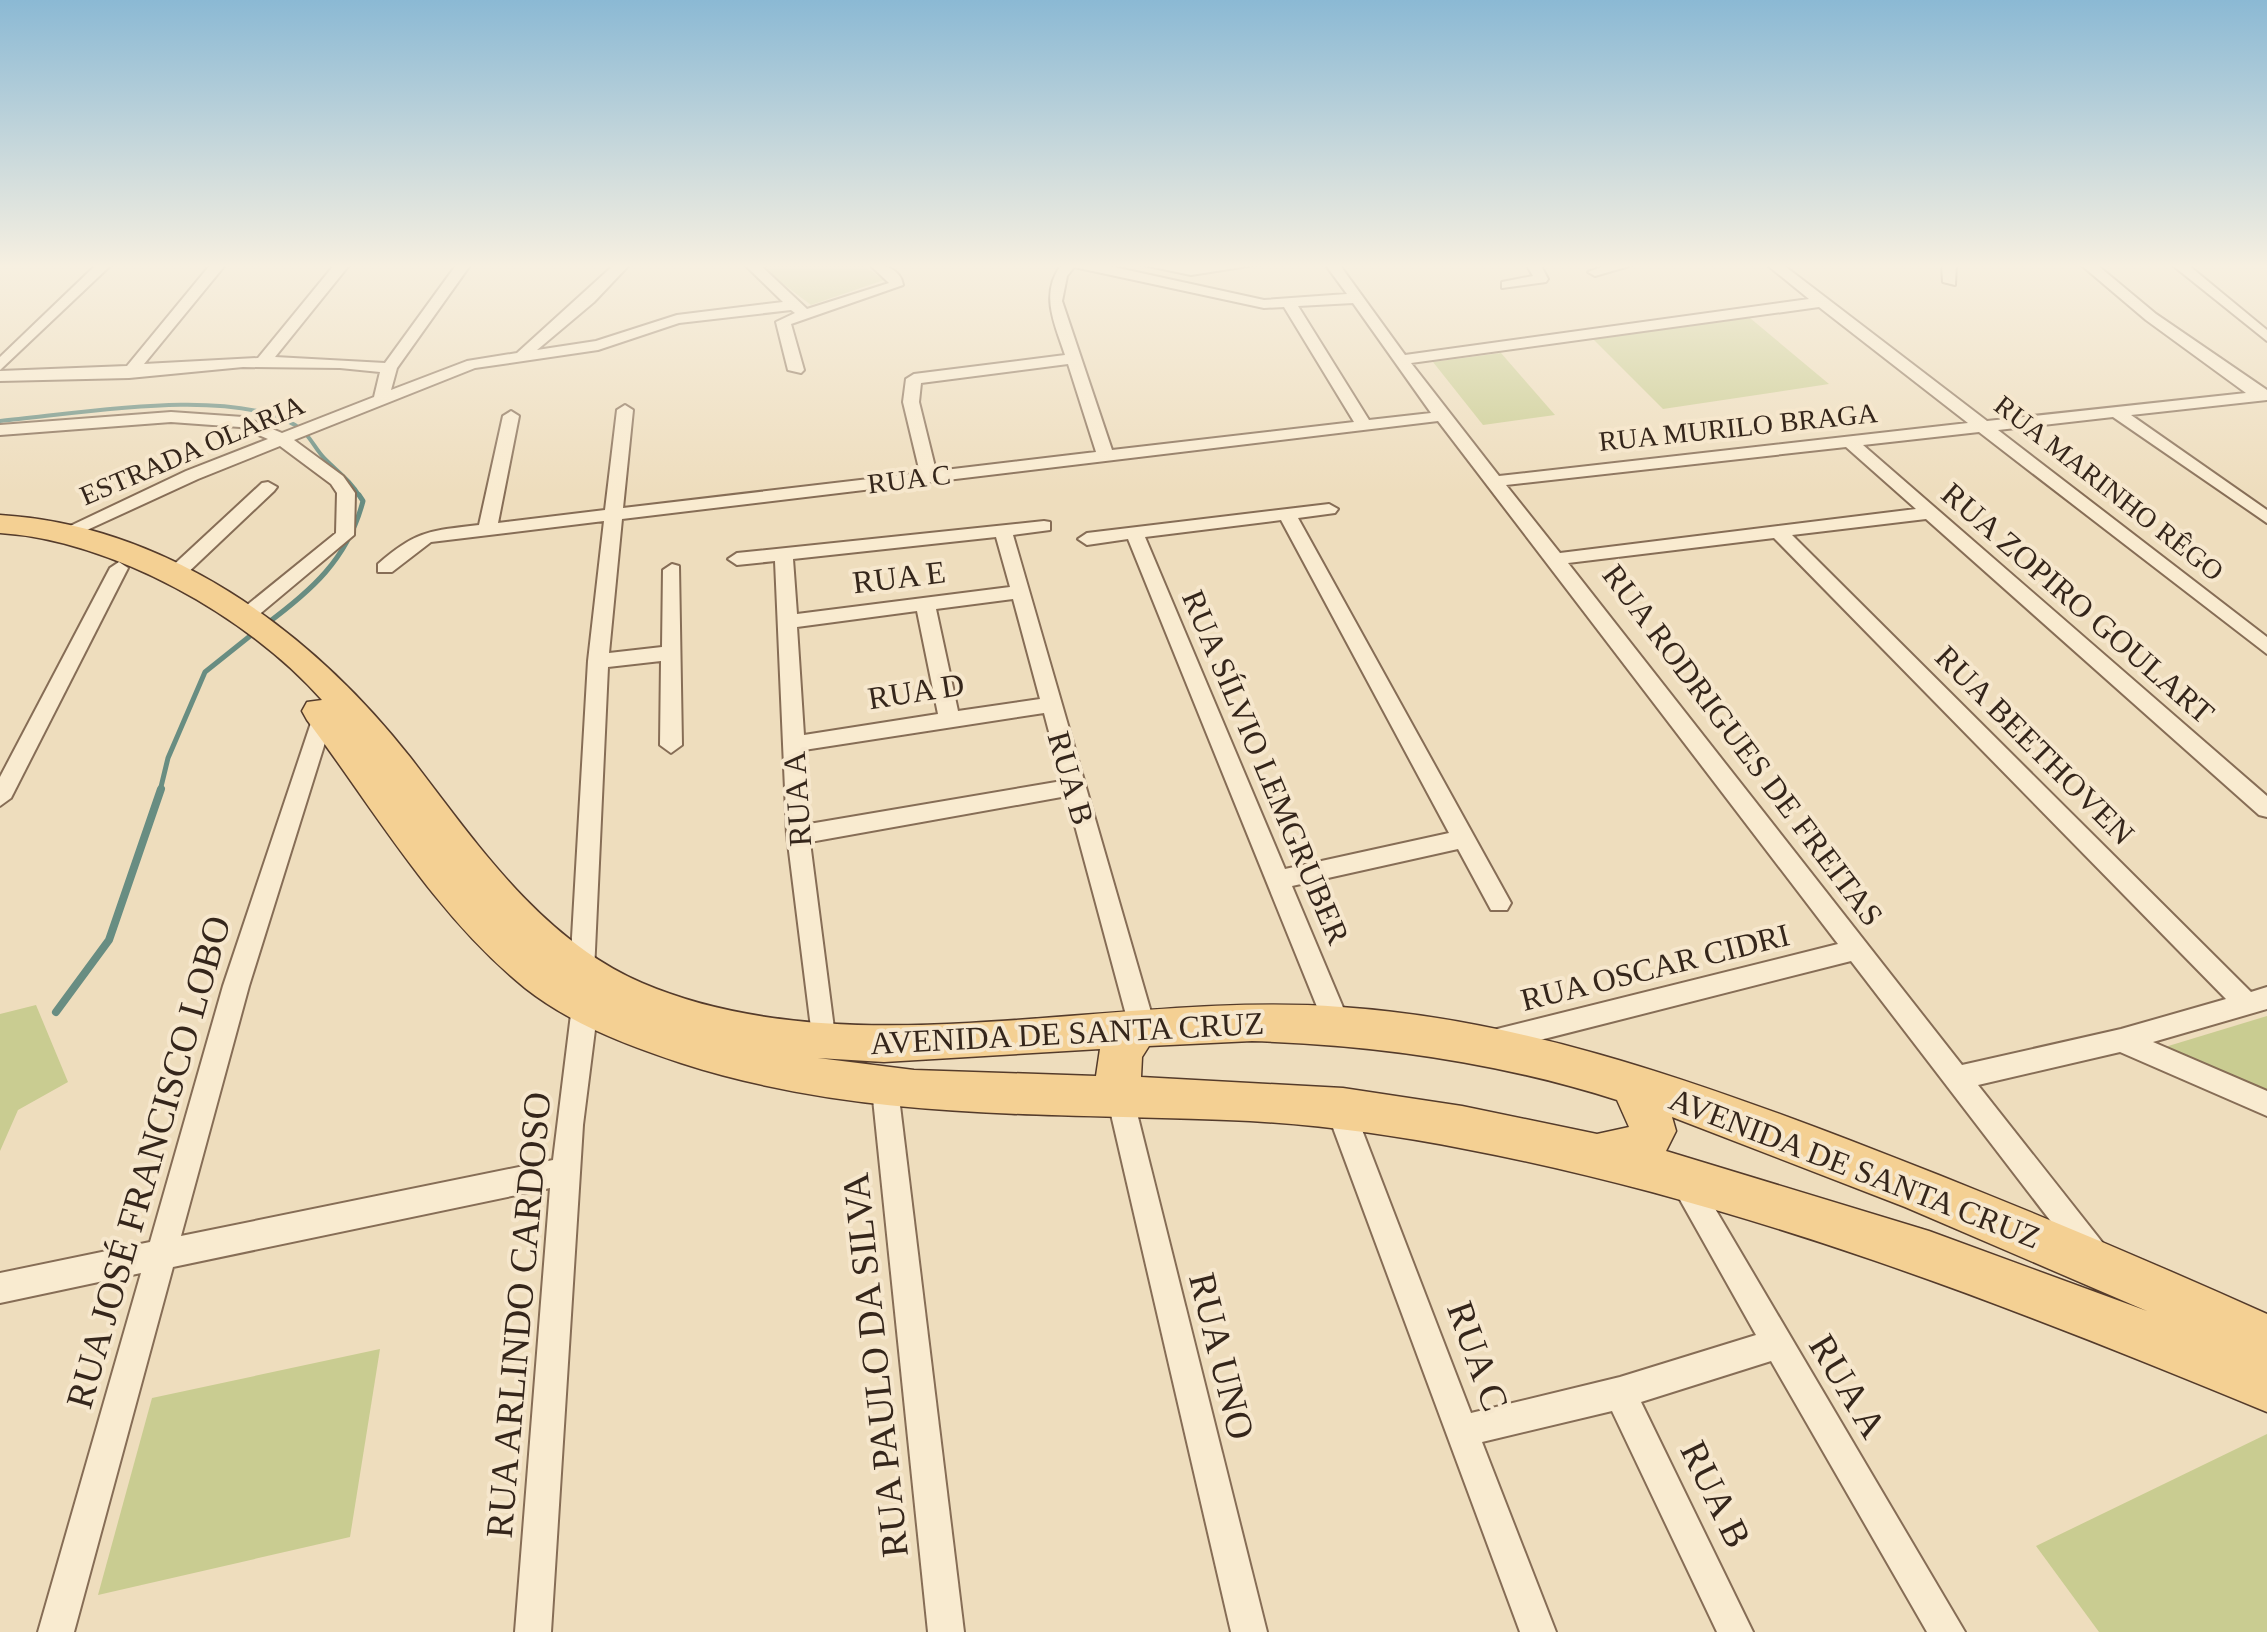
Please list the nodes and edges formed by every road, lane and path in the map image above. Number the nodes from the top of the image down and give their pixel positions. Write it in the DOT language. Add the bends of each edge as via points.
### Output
graph roads {
  1 [pos="26,340"];
  2 [pos="156,340"];
  3 [pos="280,340"];
  4 [pos="409,340"];
  5 [pos="540,340"];
  6 [pos="613,340"];
  7 [pos="786,340"];
  8 [pos="1067,340"];
  9 [pos="1312,340"];
  10 [pos="1387,340"];
  11 [pos="1544,340"];
  12 [pos="1871,340"];
  13 [pos="2180,340"];
  14 [pos="524,353"];
  15 [pos="265,359"];
  16 [pos="1073,360"];
  17 [pos="1401,360"];
  18 [pos="0,365"];
  19 [pos="389,368"];
  20 [pos="796,370"];
  21 [pos="129,373"];
  22 [pos="0,376"];
  23 [pos="2258,397"];
  24 [pos="381,400"];
  25 [pos="625,410"];
  26 [pos="2118,413"];
  27 [pos="2267,413"];
  28 [pos="511,416"];
  29 [pos="1443,416"];
  30 [pos="1364,425"];
  31 [pos="1985,426"];
  32 [pos="0,430"];
  33 [pos="285,437"];
  34 [pos="1850,442"];
  35 [pos="1106,456"];
  36 [pos="929,476"];
  37 [pos="1498,481"];
  38 [pos="268,487"];
  39 [pos="1329,509"];
  40 [pos="1930,513"];
  41 [pos="1286,515"];
  42 [pos="615,516"];
  43 [pos="2267,518"];
  44 [pos="0,524"];
  45 [pos="1044,526"];
  46 [pos="1003,530"];
  47 [pos="74,531"];
  48 [pos="487,532"];
  49 [pos="1778,532"];
  50 [pos="1134,534"];
  51 [pos="0,537"];
  52 [pos="1087,539"];
  53 [pos="784,554"];
  54 [pos="737,559"];
  55 [pos="1558,559"];
  56 [pos="119,568"];
  57 [pos="385,568"];
  58 [pos="672,570"];
  59 [pos="174,575"];
  60 [pos="1022,592"];
  61 [pos="925,604"];
  62 [pos="785,622"];
  63 [pos="250,633"];
  64 [pos="2267,648"];
  65 [pos="669,654"];
  66 [pos="598,661"];
  67 [pos="1049,705"];
  68 [pos="324,716"];
  69 [pos="948,718"];
  70 [pos="792,744"];
  71 [pos="670,745"];
  72 [pos="1073,788"];
  73 [pos="0,798"];
  74 [pos="2267,809"];
  75 [pos="798,835"];
  76 [pos="1462,839"];
  77 [pos="1280,879"];
  78 [pos="1500,903"];
  79 [pos="1853,950"];
  80 [pos="584,989"];
  81 [pos="2257,1001"];
  82 [pos="1337,1024"];
  83 [pos="1142,1026"];
  84 [pos="2121,1040"];
  85 [pos="823,1044"];
  86 [pos="1472,1044"];
  87 [pos="1954,1079"];
  88 [pos="1630,1081"];
  89 [pos="885,1089"];
  90 [pos="1120,1097"];
  91 [pos="2267,1104"];
  92 [pos="1340,1109"];
  93 [pos="1584,1155"];
  94 [pos="566,1171"];
  95 [pos="1682,1178"];
  96 [pos="165,1251"];
  97 [pos="2102,1265"];
  98 [pos="0,1288"];
  99 [pos="2267,1340"];
  100 [pos="1776,1344"];
  101 [pos="2267,1386"];
  102 [pos="1620,1393"];
  103 [pos="1463,1431"];
  104 [pos="56,1632"];
  105 [pos="532,1632"];
  106 [pos="946,1632"];
  107 [pos="1250,1632"];
  108 [pos="1538,1632"];
  109 [pos="1736,1632"];
  110 [pos="1947,1632"];
  1 -- 18 [label="street"];
  2 -- 21 [label="street"];
  3 -- 15 [label="street"];
  4 -- 19 [label="street"];
  5 -- 14 [label="street"];
  6 -- 14 [label="street, ESTRADA OLARIA"];
  7 -- 20 [label="street"];
  8 -- 16 [label="street"];
  9 -- 30 [label="street"];
  10 -- 17 [label="street, RUA RODRIGUES DE FREITAS"];
  11 -- 17 [label="street"];
  12 -- 31 [label="street, RUA MARINHO RÊGO"];
  13 -- 23 [label="street"];
  14 -- 24 [label="street, ESTRADA OLARIA" via="472,364"];
  15 -- 19 [label="street"];
  15 -- 21 [label="street"];
  16 -- 35 [label="street"];
  16 -- 36 [label="street" via="918,378 910,386"];
  17 -- 29 [label="street, RUA RODRIGUES DE FREITAS"];
  19 -- 24 [label="street"];
  21 -- 22 [label="street"];
  23 -- 26 [label="street, RUA MURILO BRAGA"];
  23 -- 27 [label="street"];
  24 -- 33 [label="street, ESTRADA OLARIA"];
  25 -- 42 [label="street, RUA ARLINDO CARDOSO"];
  26 -- 31 [label="street, RUA MURILO BRAGA"];
  26 -- 43 [label="street"];
  28 -- 48 [label="street"];
  29 -- 30 [label="street, RUA C"];
  29 -- 37 [label="street, RUA RODRIGUES DE FREITAS"];
  30 -- 35 [label="street, RUA C"];
  31 -- 34 [label="street, RUA MURILO BRAGA"];
  31 -- 64 [label="street, RUA MARINHO RÊGO"];
  32 -- 33 [label="street" via="220,417"];
  33 -- 47 [label="street, ESTRADA OLARIA"];
  33 -- 63 [label="street" via="337,480 346,493 348,524 345,535"];
  34 -- 37 [label="street, RUA MURILO BRAGA"];
  34 -- 40 [label="street, RUA ZOPIRO GOULART"];
  35 -- 36 [label="street, RUA C"];
  36 -- 42 [label="street, RUA C"];
  37 -- 55 [label="street, RUA RODRIGUES DE FREITAS"];
  38 -- 59 [label="street"];
  39 -- 41 [label="street"];
  40 -- 49 [label="street"];
  40 -- 74 [label="street, RUA ZOPIRO GOULART"];
  41 -- 50 [label="street"];
  41 -- 76 [label="street"];
  42 -- 48 [label="street, RUA C"];
  42 -- 66 [label="street, RUA ARLINDO CARDOSO"];
  44 -- 47 [label="main road, AVENIDA DE SANTA CRUZ"];
  45 -- 46 [label="street"];
  46 -- 53 [label="street"];
  46 -- 60 [label="street, RUA B"];
  47 -- 59 [label="main road, AVENIDA DE SANTA CRUZ" via="135,552"];
  48 -- 57 [label="street, RUA C" via="428,537"];
  49 -- 55 [label="street"];
  49 -- 81 [label="street, RUA BEETHOVEN"];
  50 -- 52 [label="street"];
  50 -- 77 [label="street, RUA SÍLVIO LEMGRUBER"];
  51 -- 56 [label="main road, AVENIDA DE SANTA CRUZ" via="68,546"];
  53 -- 54 [label="street"];
  53 -- 62 [label="street, RUA A"];
  55 -- 79 [label="street, RUA RODRIGUES DE FREITAS"];
  56 -- 63 [label="main road, AVENIDA DE SANTA CRUZ"];
  56 -- 73 [label="street"];
  58 -- 65 [label="street"];
  59 -- 63 [label="main road, AVENIDA DE SANTA CRUZ"];
  60 -- 61 [label="street, RUA E"];
  60 -- 67 [label="street, RUA B"];
  61 -- 62 [label="street, RUA E"];
  61 -- 69 [label="street"];
  62 -- 70 [label="street, RUA A"];
  63 -- 68 [label="main road, AVENIDA DE SANTA CRUZ"];
  63 -- 80 [label="main road, AVENIDA DE SANTA CRUZ" via="320,675 487,883"];
  65 -- 66 [label="street"];
  65 -- 71 [label="street"];
  66 -- 80 [label="street, RUA ARLINDO CARDOSO"];
  67 -- 69 [label="street, RUA D"];
  67 -- 72 [label="street, RUA B"];
  68 -- 80 [label="main road, AVENIDA DE SANTA CRUZ" via="495,938"];
  68 -- 96 [label="street, RUA JOSÉ FRANCISCO LOBO" via="236,986"];
  69 -- 70 [label="street, RUA D"];
  70 -- 75 [label="street, RUA A"];
  72 -- 75 [label="street"];
  72 -- 83 [label="street, RUA B"];
  75 -- 85 [label="street, RUA A"];
  76 -- 77 [label="street"];
  76 -- 78 [label="street"];
  77 -- 82 [label="street, RUA SÍLVIO LEMGRUBER"];
  79 -- 86 [label="street, RUA OSCAR CIDRI"];
  79 -- 87 [label="street, RUA RODRIGUES DE FREITAS"];
  80 -- 85 [label="main road, AVENIDA DE SANTA CRUZ" via="720,1026"];
  80 -- 89 [label="main road, AVENIDA DE SANTA CRUZ" via="700,1052"];
  80 -- 94 [label="street, RUA ARLINDO CARDOSO"];
  81 -- 84 [label="street"];
  82 -- 83 [label="main road, AVENIDA DE SANTA CRUZ"];
  82 -- 86 [label="main road, AVENIDA DE SANTA CRUZ"];
  83 -- 85 [label="main road, AVENIDA DE SANTA CRUZ"];
  83 -- 90 [label="main road" via="1120,1052"];
  84 -- 87 [label="street"];
  84 -- 91 [label="street"];
  86 -- 88 [label="main road, AVENIDA DE SANTA CRUZ"];
  87 -- 97 [label="street, RUA RODRIGUES DE FREITAS"];
  88 -- 93 [label="main road" via="1651,1118 1649,1142 1626,1153"];
  88 -- 97 [label="main road, AVENIDA DE SANTA CRUZ"];
  89 -- 90 [label="main road, AVENIDA DE SANTA CRUZ"];
  89 -- 106 [label="street, RUA PAULO DA SILVA"];
  90 -- 92 [label="main road, AVENIDA DE SANTA CRUZ"];
  90 -- 107 [label="street, RUA UNO"];
  92 -- 93 [label="main road, AVENIDA DE SANTA CRUZ"];
  92 -- 103 [label="street, RUA C"];
  93 -- 95 [label="main road, AVENIDA DE SANTA CRUZ"];
  94 -- 96 [label="street"];
  94 -- 105 [label="street, RUA ARLINDO CARDOSO"];
  95 -- 100 [label="street, RUA A"];
  95 -- 101 [label="main road, AVENIDA DE SANTA CRUZ" via="2094,1315"];
  96 -- 98 [label="street"];
  96 -- 104 [label="street, RUA JOSÉ FRANCISCO LOBO"];
  97 -- 99 [label="main road, AVENIDA DE SANTA CRUZ"];
  100 -- 102 [label="street"];
  100 -- 110 [label="street, RUA A"];
  102 -- 103 [label="street"];
  102 -- 109 [label="street, RUA B"];
  103 -- 108 [label="street, RUA C"];
}
